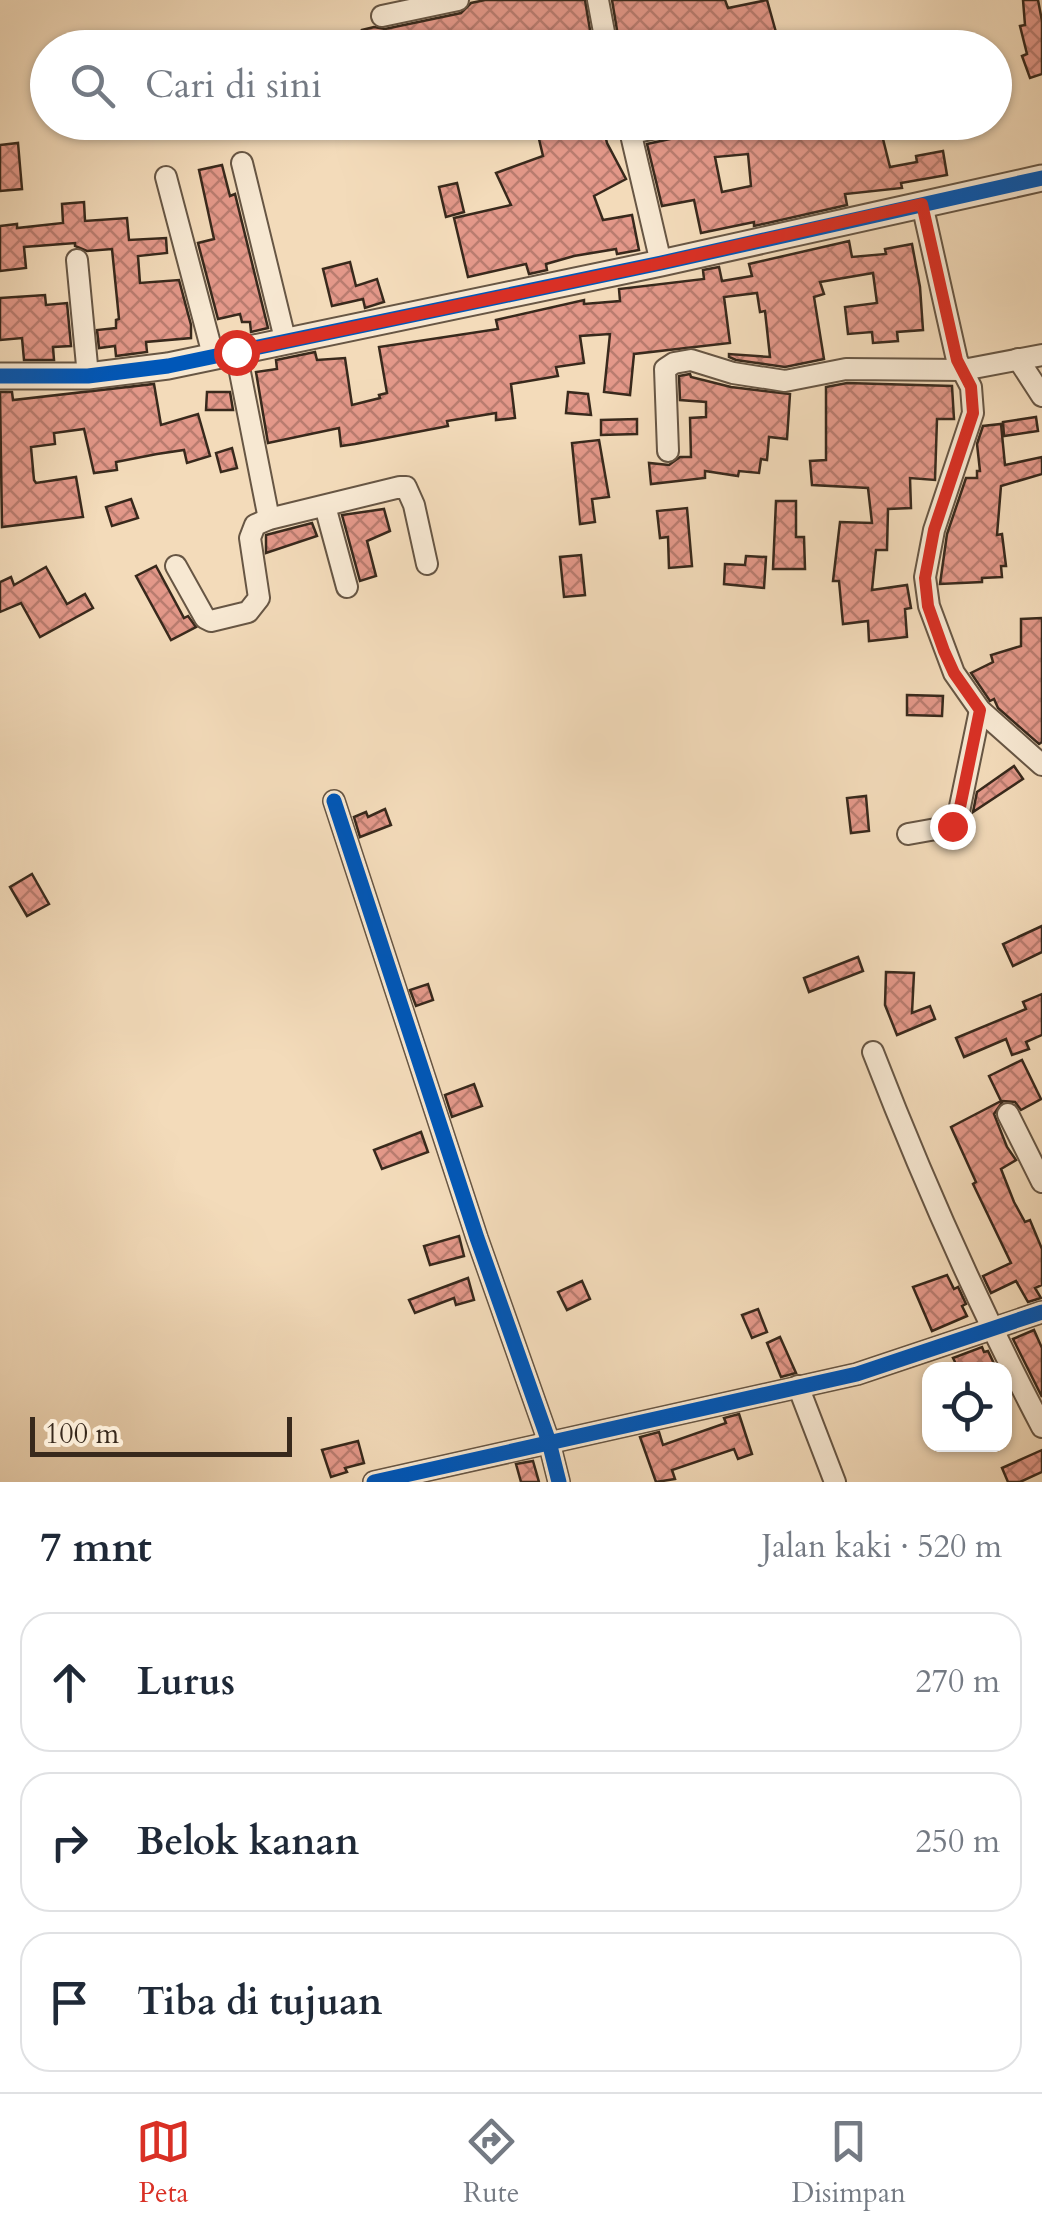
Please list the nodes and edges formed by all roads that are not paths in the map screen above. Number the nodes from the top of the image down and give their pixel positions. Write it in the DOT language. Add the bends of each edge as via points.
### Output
graph roads {
  1 [pos="458,0"];
  2 [pos="598,0"];
  3 [pos="382,16"];
  4 [pos="604,30"];
  5 [pos="633,140"];
  6 [pos="242,163"];
  7 [pos="166,177"];
  8 [pos="1042,178"];
  9 [pos="922,204"];
  10 [pos="77,260"];
  11 [pos="661,263"];
  12 [pos="284,339"];
  13 [pos="225,353"];
  14 [pos="1042,355"];
  15 [pos="1018,359"];
  16 [pos="962,370"];
  17 [pos="0,376"];
  18 [pos="88,376"];
  19 [pos="1042,396"];
  20 [pos="668,451"];
  21 [pos="325,506"];
  22 [pos="270,518"];
  23 [pos="427,564"];
  24 [pos="176,566"];
  25 [pos="347,587"];
  26 [pos="980,710"];
  27 [pos="1042,766"];
  28 [pos="334,801"];
  29 [pos="908,834"];
  30 [pos="874,1052"];
  31 [pos="1008,1114"];
  32 [pos="1042,1182"];
  33 [pos="1042,1312"];
  34 [pos="991,1330"];
  35 [pos="798,1386"];
  36 [pos="1042,1427"];
  37 [pos="549,1442"];
  38 [pos="374,1482"];
  39 [pos="559,1482"];
  40 [pos="835,1482"];
  1 -- 3 [label="street"];
  2 -- 4 [label="street"];
  5 -- 11 [label="street"];
  6 -- 12 [label="street"];
  7 -- 13 [label="street"];
  8 -- 9 [label="street"];
  9 -- 11 [label="street"];
  9 -- 16 [label="street"];
  10 -- 18 [label="street"];
  11 -- 12 [label="street"];
  12 -- 13 [label="street"];
  13 -- 18 [label="street"];
  13 -- 22 [label="street"];
  14 -- 15 [label="street"];
  15 -- 16 [label="street"];
  15 -- 19 [label="street"];
  16 -- 20 [label="street" via="846,369 785,381 691,360 674,363 665,369"];
  16 -- 26 [label="street" via="973,413 925,578 944,651"];
  17 -- 18 [label="street"];
  21 -- 22 [label="street"];
  21 -- 23 [label="street" via="406,488"];
  21 -- 25 [label="street"];
  22 -- 24 [label="street" via="250,533 260,587 248,612 206,618"];
  26 -- 27 [label="street"];
  26 -- 29 [label="street" via="956,821"];
  28 -- 37 [label="street"];
  30 -- 34 [label="street"];
  31 -- 32 [label="street"];
  33 -- 34 [label="street"];
  34 -- 35 [label="street"];
  34 -- 36 [label="street"];
  35 -- 37 [label="street"];
  35 -- 40 [label="street"];
  37 -- 38 [label="street"];
  37 -- 39 [label="street"];
}
